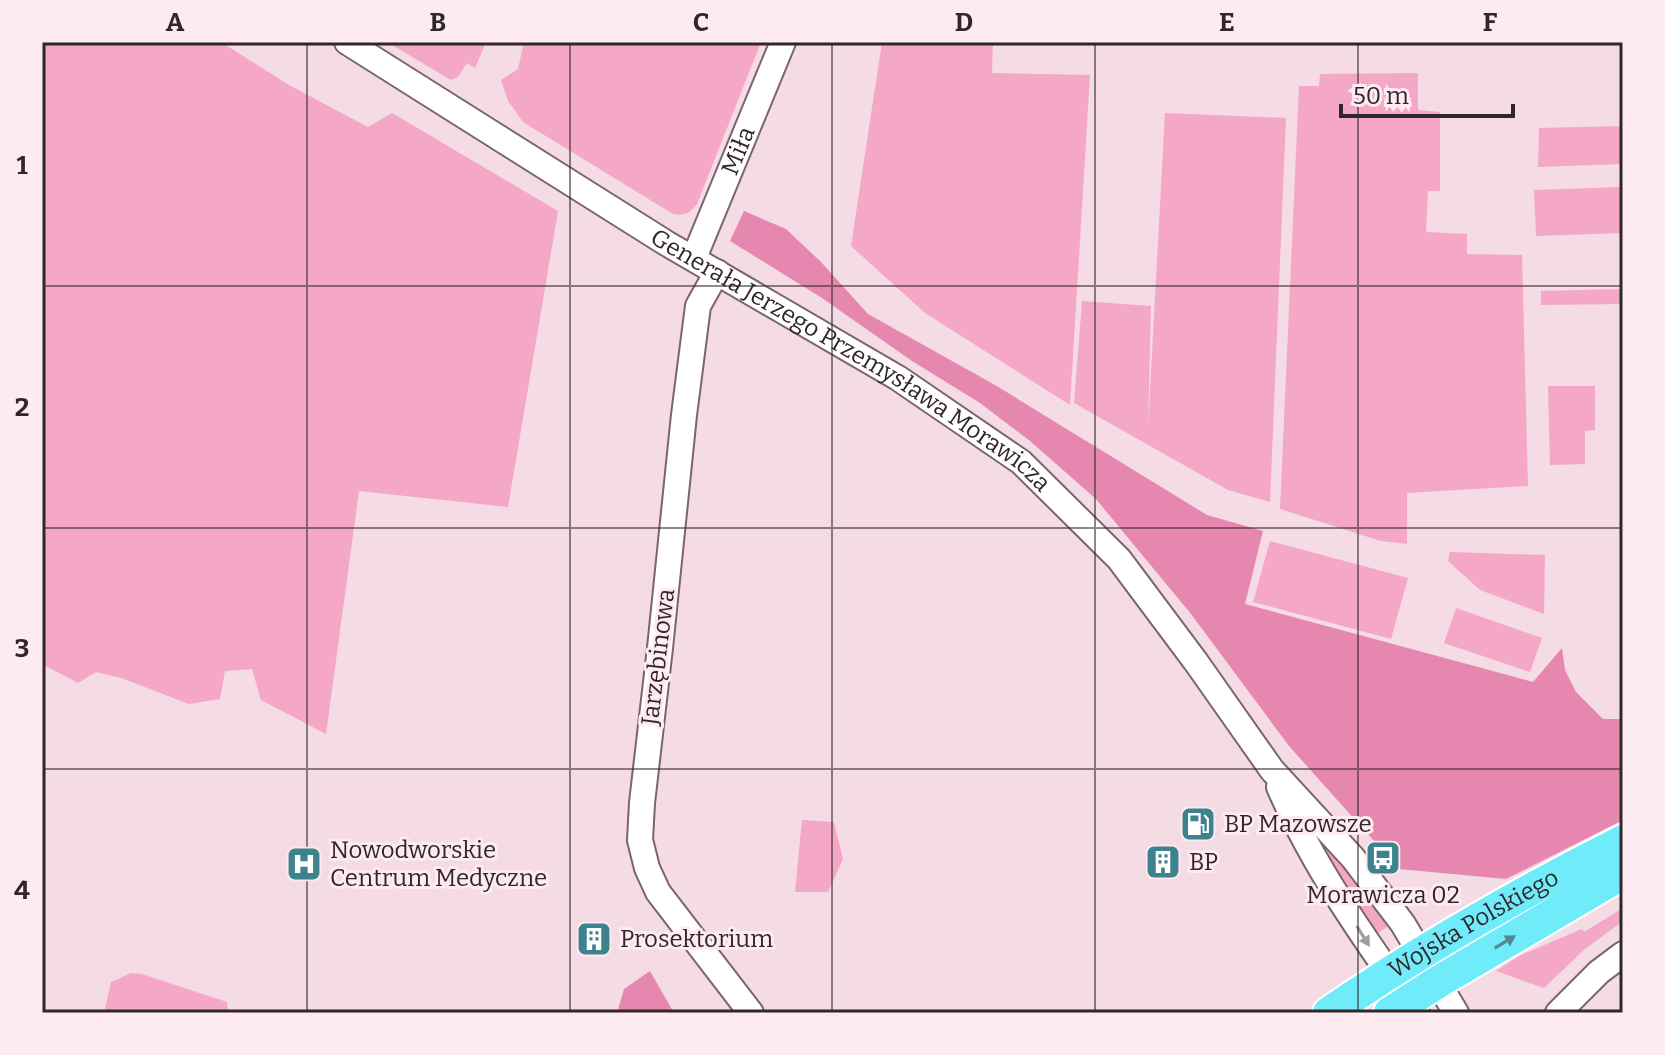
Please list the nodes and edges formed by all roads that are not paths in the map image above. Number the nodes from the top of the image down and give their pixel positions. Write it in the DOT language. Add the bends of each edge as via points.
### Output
graph roads {
  1 [pos="347,42"];
  2 [pos="783,42"];
  3 [pos="694,258"];
  4 [pos="717,272"];
  5 [pos="1272,770"];
  6 [pos="1623,841"];
  7 [pos="1623,873"];
  8 [pos="1422,954"];
  9 [pos="1623,954"];
  10 [pos="1389,974"];
  11 [pos="1438,982"];
  12 [pos="1405,1009"];
  13 [pos="751,1013"];
  14 [pos="1329,1013"];
  15 [pos="1456,1013"];
  16 [pos="1558,1013"];
  1 -- 3 [label="street, Generała Jerzego Przemysława Morawicza"];
  2 -- 3 [label="street, Miła"];
  3 -- 4 [label="street, Generała Jerzego Przemysława Morawicza"];
  4 -- 5 [label="street, Generała Jerzego Przemysława Morawicza" via="898,378 1021,462 1119,559"];
  4 -- 13 [label="street, Jarzębinowa" via="698,306 640,840 658,892"];
  5 -- 8 [label="street, Generała Jerzego Przemysława Morawicza" via="1353,858"];
  5 -- 10 [label="street, Generała Jerzego Przemysława Morawicza, one-way" via="1297,829"];
  6 -- 8 [label="main road, Wojska Polskiego"];
  11 -- 7 [label="main road, Wojska Polskiego, one-way"];
  8 -- 10 [label="main road, Wojska Polskiego"];
  8 -- 11 [label="street, Generała Jerzego Przemysława Morawicza"];
  9 -- 16 [label="street"];
  10 -- 12 [label="street, Generała Jerzego Przemysława Morawicza"];
  10 -- 14 [label="main road, Wojska Polskiego"];
  11 -- 12 [label="main road, Wojska Polskiego"];
  11 -- 15 [label="street, Generała Jerzego Przemysława Morawicza"];
}
